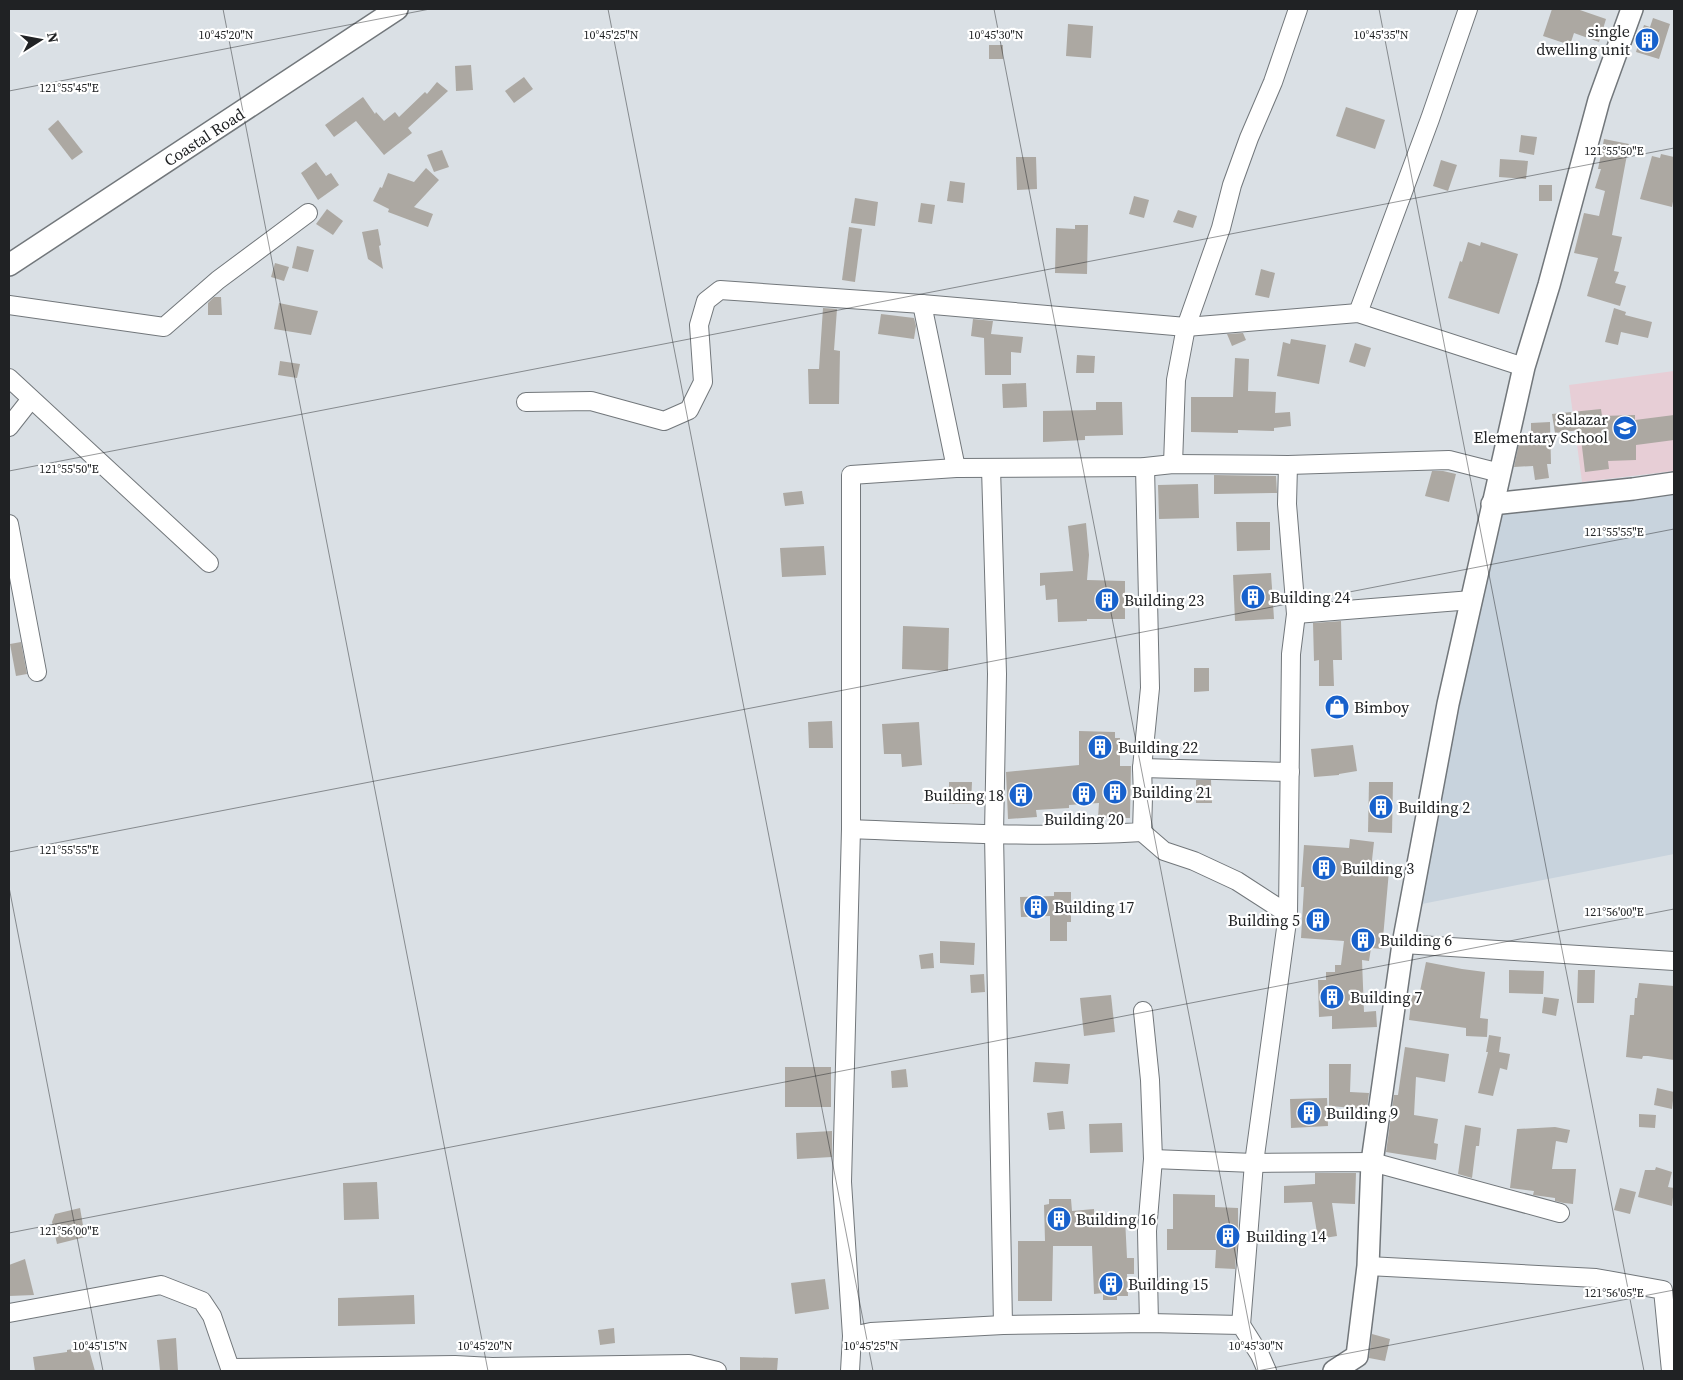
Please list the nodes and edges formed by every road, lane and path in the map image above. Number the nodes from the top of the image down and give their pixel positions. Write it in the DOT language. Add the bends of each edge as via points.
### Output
graph roads {
  1 [pos="1298,9"];
  2 [pos="1468,9"];
  3 [pos="1632,9"];
  4 [pos="393,10"];
  5 [pos="308,213"];
  6 [pos="9,265"];
  7 [pos="9,304"];
  8 [pos="922,304"];
  9 [pos="1358,314"];
  10 [pos="1186,327"];
  11 [pos="1524,367"];
  12 [pos="9,378"];
  13 [pos="31,399"];
  14 [pos="526,402"];
  15 [pos="9,427"];
  16 [pos="1173,464"];
  17 [pos="1288,465"];
  18 [pos="1145,467"];
  19 [pos="956,468"];
  20 [pos="991,468"];
  21 [pos="1500,473"];
  22 [pos="1674,483"];
  23 [pos="1492,504"];
  24 [pos="9,524"];
  25 [pos="209,562"];
  26 [pos="1472,600"];
  27 [pos="1296,614"];
  28 [pos="37,672"];
  29 [pos="1142,768"];
  30 [pos="1290,772"];
  31 [pos="851,829"];
  32 [pos="1142,832"];
  33 [pos="994,834"];
  34 [pos="1288,914"];
  35 [pos="1404,944"];
  36 [pos="1674,961"];
  37 [pos="1143,1012"];
  38 [pos="1153,1159"];
  39 [pos="1372,1162"];
  40 [pos="1254,1163"];
  41 [pos="1560,1213"];
  42 [pos="1368,1266"];
  43 [pos="9,1313"];
  44 [pos="1149,1323"];
  45 [pos="1003,1325"];
  46 [pos="1241,1325"];
  47 [pos="852,1336"];
  48 [pos="456,1368"];
  49 [pos="231,1369"];
  50 [pos="492,1369"];
  51 [pos="708,1370"];
  52 [pos="850,1371"];
  53 [pos="1267,1371"];
  54 [pos="1334,1371"];
  55 [pos="1671,1371"];
  1 -- 10 [label="street" via="1232,185 1221,228"];
  2 -- 9 [label="street"];
  3 -- 11 [label="street" via="1599,100"];
  4 -- 6 [label="street, Coastal Road"];
  5 -- 7 [label="street" via="218,280 164,327"];
  8 -- 10 [label="street"];
  8 -- 14 [label="street" via="720,290 706,300 699,325 703,382 689,410 664,421 591,401"];
  8 -- 19 [label="street"];
  9 -- 10 [label="street"];
  9 -- 11 [label="street"];
  10 -- 16 [label="street" via="1176,380"];
  11 -- 21 [label="street"];
  12 -- 13 [label="street"];
  13 -- 15 [label="street"];
  13 -- 25 [label="street"];
  16 -- 17 [label="street"];
  16 -- 18 [label="street"];
  17 -- 21 [label="street" via="1449,460"];
  17 -- 27 [label="street" via="1287,504"];
  18 -- 20 [label="street"];
  18 -- 29 [label="street" via="1150,688"];
  19 -- 20 [label="street"];
  19 -- 31 [label="street" via="850,475"];
  20 -- 33 [label="street" via="997,674"];
  21 -- 23 [label="street"];
  22 -- 23 [label="street"];
  23 -- 26 [label="street"];
  24 -- 28 [label="street"];
  26 -- 27 [label="street"];
  26 -- 35 [label="street" via="1448,704"];
  27 -- 30 [label="street"];
  29 -- 30 [label="street"];
  29 -- 32 [label="street"];
  30 -- 34 [label="street"];
  31 -- 33 [label="street"];
  31 -- 47 [label="street" via="842,1182"];
  32 -- 33 [label="street"];
  32 -- 34 [label="street" via="1164,851 1237,881"];
  33 -- 45 [label="street"];
  34 -- 40 [label="street"];
  35 -- 36 [label="street"];
  35 -- 39 [label="street"];
  37 -- 38 [label="street"];
  38 -- 40 [label="street"];
  38 -- 44 [label="street" via="1147,1231"];
  39 -- 40 [label="street"];
  39 -- 41 [label="street"];
  39 -- 42 [label="street"];
  40 -- 46 [label="street"];
  42 -- 54 [label="street" via="1357,1356"];
  42 -- 55 [label="street" via="1596,1278 1663,1290"];
  43 -- 49 [label="street" via="161,1285 202,1301 212,1316"];
  44 -- 45 [label="street"];
  44 -- 46 [label="street"];
  45 -- 47 [label="street" via="871,1332"];
  46 -- 53 [label="street"];
  47 -- 52 [label="street"];
  48 -- 49 [label="street"];
  48 -- 50 [label="street"];
  50 -- 51 [label="street" via="689,1364"];
}
